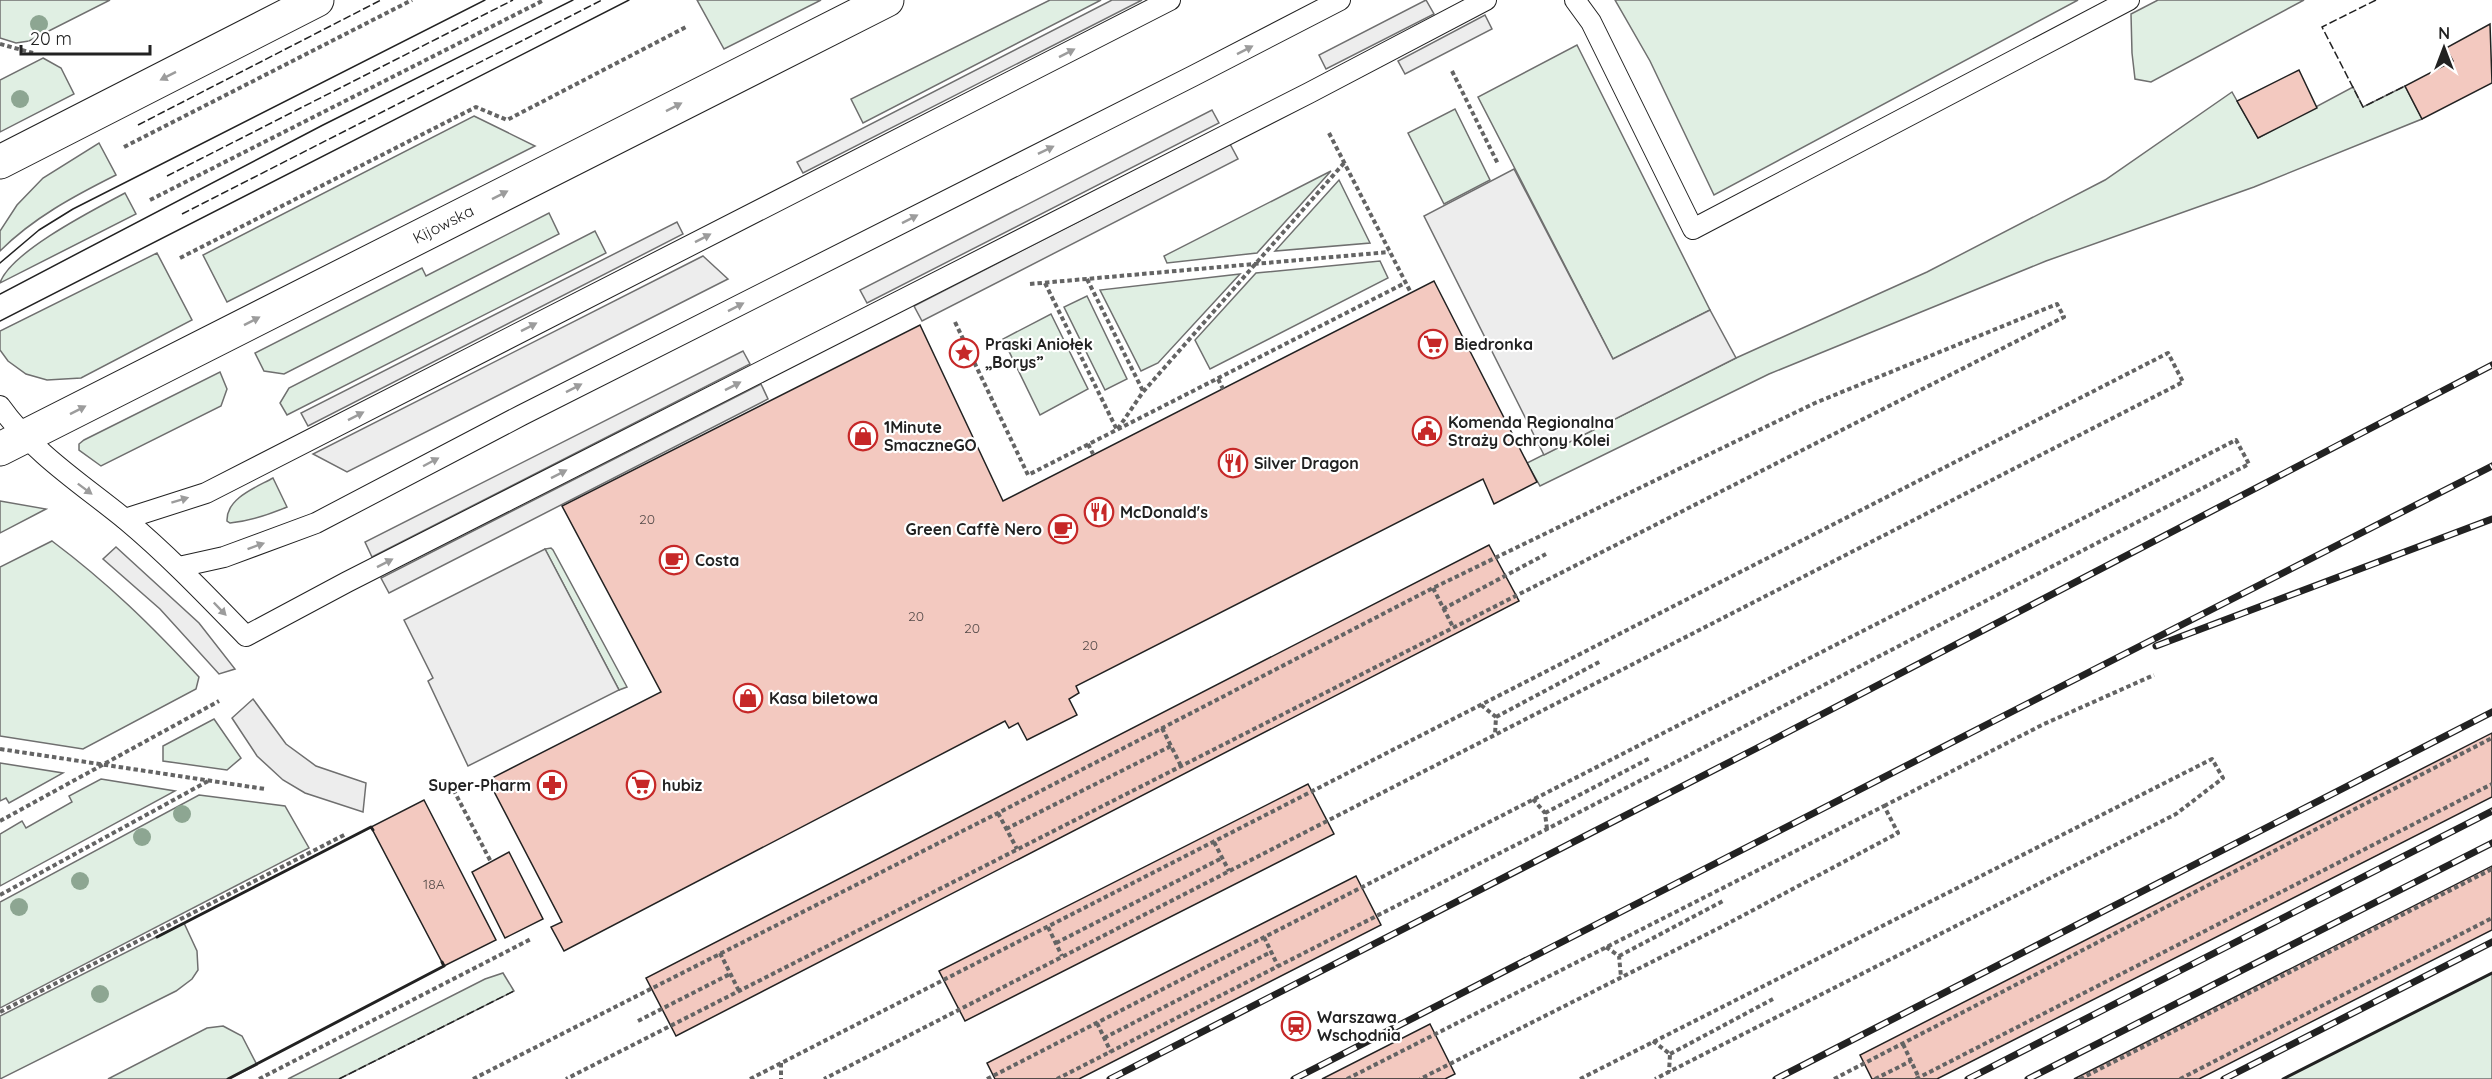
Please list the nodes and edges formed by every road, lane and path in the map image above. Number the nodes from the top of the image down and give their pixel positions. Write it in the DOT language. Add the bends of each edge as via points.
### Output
graph roads {
  1 [pos="317,0"];
  2 [pos="412,0"];
  3 [pos="544,0"];
  4 [pos="887,0"];
  5 [pos="1170,0"];
  6 [pos="1340,0"];
  7 [pos="1486,0"];
  8 [pos="1575,0"];
  9 [pos="2129,0"];
  10 [pos="686,27"];
  11 [pos="0,44"];
  12 [pos="33,53"];
  13 [pos="1452,71"];
  14 [pos="1329,133"];
  15 [pos="124,147"];
  16 [pos="0,162"];
  17 [pos="1344,163"];
  18 [pos="1498,164"];
  19 [pos="150,200"];
  20 [pos="1389,252"];
  21 [pos="180,258"];
  22 [pos="1255,264"];
  23 [pos="1087,279"];
  24 [pos="1045,283"];
  25 [pos="1405,283"];
  26 [pos="1030,284"];
  27 [pos="1411,293"];
  28 [pos="955,322"];
  29 [pos="1218,379"];
  30 [pos="1223,389"];
  31 [pos="1143,392"];
  32 [pos="0,406"];
  33 [pos="1117,430"];
  34 [pos="13,443"];
  35 [pos="1088,444"];
  36 [pos="1093,454"];
  37 [pos="125,519"];
  38 [pos="1546,554"];
  39 [pos="179,567"];
  40 [pos="1433,588"];
  41 [pos="1443,609"];
  42 [pos="1453,627"];
  43 [pos="1600,661"];
  44 [pos="2154,675"];
  45 [pos="219,701"];
  46 [pos="1481,705"];
  47 [pos="1496,717"];
  48 [pos="1162,728"];
  49 [pos="1495,734"];
  50 [pos="2492,738"];
  51 [pos="1171,746"];
  52 [pos="0,748"];
  53 [pos="1650,758"];
  54 [pos="103,765"];
  55 [pos="1181,766"];
  56 [pos="210,780"];
  57 [pos="450,783"];
  58 [pos="2492,784"];
  59 [pos="265,789"];
  60 [pos="1533,799"];
  61 [pos="1884,806"];
  62 [pos="998,813"];
  63 [pos="1545,813"];
  64 [pos="0,820"];
  65 [pos="1006,829"];
  66 [pos="1547,829"];
  67 [pos="346,834"];
  68 [pos="1214,842"];
  69 [pos="1017,850"];
  70 [pos="1222,858"];
  71 [pos="491,862"];
  72 [pos="2492,869"];
  73 [pos="1229,871"];
  74 [pos="0,895"];
  75 [pos="1723,901"];
  76 [pos="2492,918"];
  77 [pos="1048,927"];
  78 [pos="1264,937"];
  79 [pos="531,939"];
  80 [pos="1056,943"];
  81 [pos="1606,947"];
  82 [pos="1271,952"];
  83 [pos="720,953"];
  84 [pos="1062,956"];
  85 [pos="1619,956"];
  86 [pos="1278,966"];
  87 [pos="730,974"];
  88 [pos="1621,976"];
  89 [pos="739,991"];
  90 [pos="1773,999"];
  91 [pos="0,1012"];
  92 [pos="638,1021"];
  93 [pos="1097,1023"];
  94 [pos="1104,1038"];
  95 [pos="1653,1041"];
  96 [pos="1903,1044"];
  97 [pos="1111,1052"];
  98 [pos="1670,1054"];
  99 [pos="1911,1061"];
  100 [pos="781,1063"];
  101 [pos="1669,1072"];
  102 [pos="1917,1078"];
  103 [pos="259,1079"];
  104 [pos="472,1079"];
  105 [pos="566,1079"];
  106 [pos="750,1079"];
  107 [pos="781,1079"];
  108 [pos="824,1079"];
  109 [pos="987,1079"];
  110 [pos="1057,1079"];
  111 [pos="1347,1079"];
  112 [pos="1420,1079"];
  113 [pos="1580,1079"];
  114 [pos="1655,1079"];
  115 [pos="1834,1079"];
  116 [pos="1875,1079"];
  117 [pos="2080,1079"];
  118 [pos="2180,1079"];
  1 -- 16 [label="street, one-way"];
  2 -- 15 [label="path"];
  3 -- 19 [label="path"];
  34 -- 4 [label="street, Kijowska, one-way"];
  37 -- 5 [label="lane, one-way" via="206,493"];
  39 -- 6 [label="lane, one-way" via="224,557 316,523"];
  39 -- 7 [label="lane, one-way" via="246,636"];
  8 -- 9 [label="lane" via="1591,22 1693,229"];
  10 -- 21 [label="path" via="507,120 476,107"];
  11 -- 12 [label="path"];
  13 -- 18 [label="path"];
  14 -- 17 [label="path"];
  17 -- 20 [label="path"];
  17 -- 22 [label="path"];
  20 -- 22 [label="path"];
  20 -- 25 [label="path"];
  22 -- 23 [label="path"];
  22 -- 31 [label="path"];
  23 -- 24 [label="path"];
  23 -- 31 [label="path"];
  24 -- 26 [label="path"];
  24 -- 33 [label="path"];
  25 -- 27 [label="path"];
  25 -- 29 [label="path"];
  28 -- 35 [label="path" via="1028,475"];
  29 -- 30 [label="path"];
  29 -- 33 [label="path"];
  31 -- 33 [label="path"];
  32 -- 34 [label="lane"];
  33 -- 35 [label="path"];
  34 -- 37 [label="lane, one-way" via="63,472"];
  35 -- 36 [label="path"];
  37 -- 39 [label="lane"];
  38 -- 41 [label="path"];
  40 -- 41 [label="path"];
  40 -- 42 [label="path" via="1815,403 2057,304 2064,317"];
  40 -- 48 [label="path"];
  41 -- 42 [label="path"];
  42 -- 55 [label="path"];
  43 -- 47 [label="path"];
  44 -- 61 [label="path" via="2044,724"];
  45 -- 54 [label="path"];
  46 -- 47 [label="path"];
  46 -- 49 [label="path" via="2168,353 2183,381"];
  46 -- 68 [label="path"];
  47 -- 49 [label="path"];
  48 -- 51 [label="path"];
  48 -- 62 [label="path"];
  49 -- 73 [label="path"];
  50 -- 96 [label="path"];
  51 -- 55 [label="path"];
  51 -- 65 [label="path"];
  52 -- 54 [label="path"];
  53 -- 63 [label="path"];
  54 -- 56 [label="path"];
  54 -- 64 [label="path"];
  55 -- 69 [label="path"];
  56 -- 59 [label="path"];
  56 -- 74 [label="path"];
  57 -- 71 [label="path"];
  58 -- 102 [label="path"];
  60 -- 63 [label="path"];
  60 -- 66 [label="path" via="2236,440 2248,464"];
  60 -- 78 [label="path"];
  61 -- 81 [label="path"];
  61 -- 88 [label="path" via="1898,833"];
  62 -- 65 [label="path"];
  62 -- 83 [label="path"];
  63 -- 66 [label="path"];
  65 -- 69 [label="path"];
  66 -- 86 [label="path"];
  67 -- 91 [label="path"];
  68 -- 70 [label="path"];
  68 -- 77 [label="path"];
  69 -- 89 [label="path"];
  70 -- 73 [label="path"];
  70 -- 80 [label="path"];
  72 -- 117 [label="path"];
  73 -- 84 [label="path"];
  75 -- 85 [label="path"];
  76 -- 118 [label="path"];
  77 -- 80 [label="path"];
  77 -- 100 [label="path"];
  78 -- 82 [label="path"];
  78 -- 93 [label="path"];
  79 -- 103 [label="path"];
  80 -- 84 [label="path"];
  81 -- 85 [label="path"];
  81 -- 111 [label="path"];
  82 -- 86 [label="path"];
  82 -- 94 [label="path"];
  83 -- 87 [label="path"];
  83 -- 104 [label="path"];
  84 -- 108 [label="path"];
  85 -- 88 [label="path"];
  86 -- 97 [label="path"];
  87 -- 89 [label="path"];
  87 -- 92 [label="path"];
  88 -- 112 [label="path"];
  89 -- 105 [label="path"];
  90 -- 98 [label="path"];
  93 -- 94 [label="path"];
  93 -- 109 [label="path"];
  94 -- 97 [label="path"];
  95 -- 98 [label="path"];
  95 -- 101 [label="path" via="2212,759 2223,778 2176,814"];
  95 -- 113 [label="path"];
  96 -- 99 [label="path"];
  96 -- 115 [label="path"];
  97 -- 110 [label="path"];
  98 -- 101 [label="path"];
  99 -- 102 [label="path"];
  99 -- 116 [label="path"];
  100 -- 106 [label="path"];
  100 -- 107 [label="path"];
  101 -- 114 [label="path"];
}
